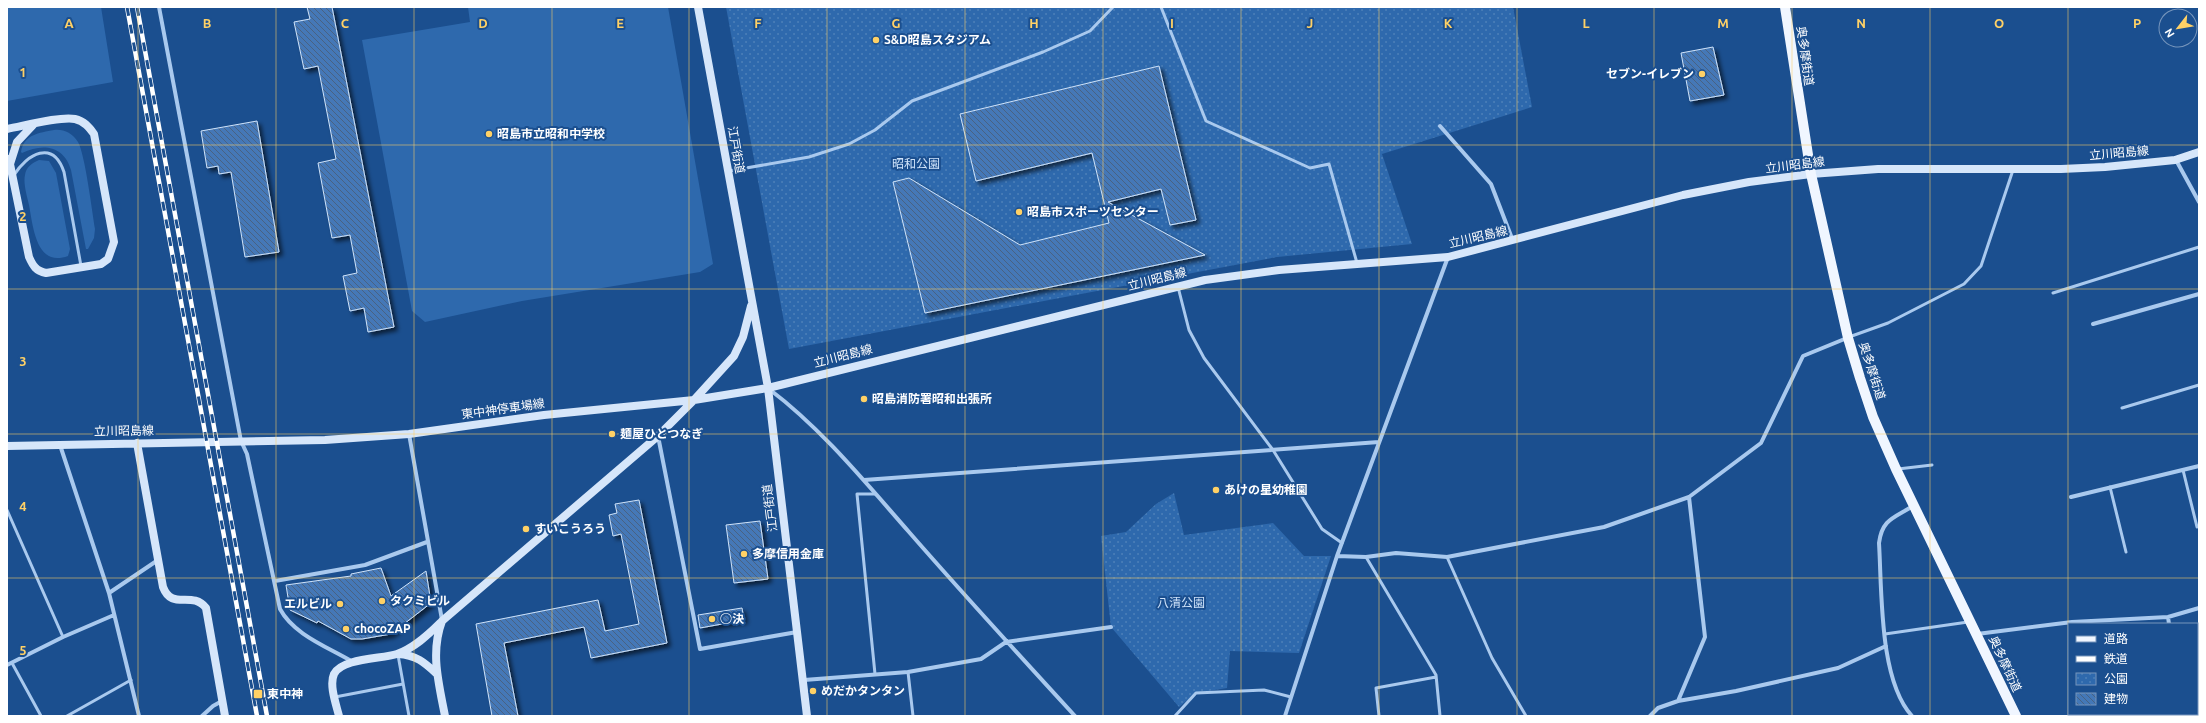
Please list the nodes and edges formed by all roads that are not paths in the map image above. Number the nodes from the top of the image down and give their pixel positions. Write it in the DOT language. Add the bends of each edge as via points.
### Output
graph roads {
  1 [pos="159,7"];
  2 [pos="698,7"];
  3 [pos="1113,7"];
  4 [pos="1161,7"];
  5 [pos="1785,7"];
  6 [pos="32,124"];
  7 [pos="1440,126"];
  8 [pos="7,129"];
  9 [pos="2199,152"];
  10 [pos="2175,160"];
  11 [pos="9,161"];
  12 [pos="2013,169"];
  13 [pos="728,171"];
  14 [pos="1812,174"];
  15 [pos="13,177"];
  16 [pos="2199,202"];
  17 [pos="1513,241"];
  18 [pos="2199,247"];
  19 [pos="1448,257"];
  20 [pos="1357,263"];
  21 [pos="81,267"];
  22 [pos="1177,286"];
  23 [pos="2053,293"];
  24 [pos="2199,294"];
  25 [pos="752,298"];
  26 [pos="2093,324"];
  27 [pos="1848,338"];
  28 [pos="2199,385"];
  29 [pos="768,388"];
  30 [pos="694,400"];
  31 [pos="2122,408"];
  32 [pos="408,434"];
  33 [pos="658,436"];
  34 [pos="241,442"];
  35 [pos="1379,442"];
  36 [pos="137,443"];
  37 [pos="60,444"];
  38 [pos="7,446"];
  39 [pos="1273,450"];
  40 [pos="1932,465"];
  41 [pos="2199,466"];
  42 [pos="1896,469"];
  43 [pos="2183,470"];
  44 [pos="864,480"];
  45 [pos="2110,487"];
  46 [pos="875,494"];
  47 [pos="1689,497"];
  48 [pos="2071,497"];
  49 [pos="1913,506"];
  50 [pos="7,510"];
  51 [pos="2197,526"];
  52 [pos="427,542"];
  53 [pos="1342,543"];
  54 [pos="2126,552"];
  55 [pos="1337,556"];
  56 [pos="1366,557"];
  57 [pos="1447,557"];
  58 [pos="158,560"];
  59 [pos="275,581"];
  60 [pos="109,593"];
  61 [pos="2199,608"];
  62 [pos="114,615"];
  63 [pos="2168,617"];
  64 [pos="442,621"];
  65 [pos="1970,622"];
  66 [pos="2169,623"];
  67 [pos="1111,627"];
  68 [pos="798,632"];
  69 [pos="1885,634"];
  70 [pos="1977,634"];
  71 [pos="63,637"];
  72 [pos="1006,642"];
  73 [pos="1886,646"];
  74 [pos="397,654"];
  75 [pos="353,662"];
  76 [pos="12,663"];
  77 [pos="7,666"];
  78 [pos="908,672"];
  79 [pos="437,674"];
  80 [pos="875,674"];
  81 [pos="1436,677"];
  82 [pos="131,680"];
  83 [pos="804,680"];
  84 [pos="403,684"];
  85 [pos="335,697"];
  86 [pos="1291,697"];
  87 [pos="222,701"];
  88 [pos="1678,701"];
  89 [pos="41,716"];
  90 [pos="67,716"];
  91 [pos="139,716"];
  92 [pos="202,716"];
  93 [pos="225,716"];
  94 [pos="339,716"];
  95 [pos="410,716"];
  96 [pos="445,716"];
  97 [pos="807,716"];
  98 [pos="913,716"];
  99 [pos="1075,716"];
  100 [pos="1175,716"];
  101 [pos="1285,716"];
  102 [pos="1379,716"];
  103 [pos="1440,716"];
  104 [pos="1526,716"];
  105 [pos="1650,716"];
  106 [pos="1912,716"];
  107 [pos="2016,716"];
  1 -- 34 [label="street"];
  2 -- 13 [label="main road, 江戸街道"];
  3 -- 13 [label="lane" via="1090,31 1043,52 912,101 875,130 849,144 809,157"];
  4 -- 20 [label="lane" via="1206,121 1310,168 1329,164"];
  5 -- 14 [label="main road, 奥多摩街道"];
  6 -- 8 [label="main road"];
  6 -- 11 [label="main road" via="17,142"];
  6 -- 21 [label="main road" via="76,119 90,127 94,134 114,242 108,259 101,264"];
  7 -- 17 [label="street" via="1491,184"];
  9 -- 10 [label="main road, 立川昭島線"];
  10 -- 12 [label="main road, 立川昭島線" via="2105,167"];
  10 -- 16 [label="street"];
  11 -- 15 [label="main road"];
  12 -- 14 [label="main road, 立川昭島線" via="1893,169"];
  12 -- 27 [label="lane" via="1982,266 1964,284 1888,323"];
  13 -- 25 [label="main road, 江戸街道"];
  14 -- 17 [label="main road, 立川昭島線" via="1749,182 1683,195"];
  14 -- 27 [label="main road, 奥多摩街道"];
  15 -- 21 [label="main road" via="33,266 46,273"];
  15 -- 21 [label="lane" via="21,164 39,153 52,155 57,160 64,172"];
  17 -- 19 [label="main road, 立川昭島線"];
  18 -- 23 [label="lane"];
  19 -- 20 [label="main road, 立川昭島線"];
  19 -- 35 [label="street"];
  20 -- 22 [label="main road, 立川昭島線" via="1253,272"];
  22 -- 29 [label="main road, 立川昭島線"];
  22 -- 39 [label="lane" via="1189,330 1204,358"];
  24 -- 26 [label="street"];
  25 -- 29 [label="main road, 江戸街道"];
  25 -- 30 [label="main road, 江戸街道" via="749,318 734,356"];
  27 -- 42 [label="main road, 奥多摩街道" via="1873,417"];
  27 -- 47 [label="street" via="1803,356 1761,443"];
  28 -- 31 [label="lane"];
  29 -- 30 [label="main road, 東中神停車場線"];
  29 -- 44 [label="street" via="798,411"];
  29 -- 68 [label="main road, 江戸街道"];
  30 -- 32 [label="main road, 東中神停車場線" via="551,414"];
  30 -- 33 [label="main road, 江戸街道"];
  32 -- 34 [label="main road, 東中神停車場線" via="325,440"];
  32 -- 52 [label="street"];
  33 -- 64 [label="main road, 江戸街道"];
  33 -- 68 [label="street" via="700,649"];
  34 -- 36 [label="main road, 立川昭島線"];
  34 -- 59 [label="street" via="247,454"];
  35 -- 39 [label="street"];
  35 -- 53 [label="street"];
  36 -- 37 [label="main road, 立川昭島線"];
  36 -- 58 [label="main road"];
  37 -- 38 [label="main road, 立川昭島線"];
  37 -- 60 [label="street"];
  39 -- 44 [label="street"];
  39 -- 53 [label="lane" via="1322,529"];
  40 -- 42 [label="lane"];
  41 -- 43 [label="street"];
  42 -- 49 [label="main road, 奥多摩街道"];
  43 -- 45 [label="street"];
  43 -- 51 [label="lane"];
  44 -- 46 [label="street"];
  45 -- 48 [label="street"];
  45 -- 54 [label="lane"];
  46 -- 72 [label="street"];
  46 -- 80 [label="lane" via="857,494"];
  47 -- 57 [label="street" via="1604,527"];
  47 -- 88 [label="street" via="1705,638"];
  49 -- 65 [label="main road, 奥多摩街道"];
  49 -- 69 [label="street" via="1887,522 1881,530 1879,544"];
  50 -- 71 [label="lane"];
  52 -- 59 [label="street" via="366,565"];
  52 -- 64 [label="street"];
  53 -- 55 [label="street"];
  55 -- 56 [label="street"];
  55 -- 86 [label="street"];
  56 -- 57 [label="street" via="1396,553"];
  56 -- 81 [label="lane"];
  57 -- 104 [label="lane" via="1492,658"];
  58 -- 60 [label="street"];
  58 -- 87 [label="main road" via="166,595 171,599 195,600 206,608"];
  59 -- 75 [label="street" via="280,609 286,619"];
  60 -- 62 [label="street"];
  61 -- 63 [label="street"];
  62 -- 71 [label="street"];
  62 -- 82 [label="street"];
  63 -- 66 [label="street"];
  63 -- 70 [label="street" via="2072,622"];
  64 -- 74 [label="main road, 江戸街道" via="427,635"];
  64 -- 79 [label="main road" via="435,650"];
  65 -- 69 [label="lane"];
  65 -- 70 [label="main road, 奥多摩街道"];
  67 -- 72 [label="street"];
  68 -- 83 [label="main road, 江戸街道"];
  69 -- 73 [label="street"];
  70 -- 107 [label="main road, 奥多摩街道"];
  71 -- 76 [label="street"];
  72 -- 78 [label="street" via="982,659"];
  72 -- 99 [label="street"];
  73 -- 88 [label="street" via="1838,668"];
  73 -- 106 [label="street" via="1895,687"];
  74 -- 75 [label="main road"];
  74 -- 79 [label="main road" via="413,655"];
  74 -- 84 [label="lane"];
  75 -- 85 [label="main road" via="335,673 332,682"];
  76 -- 77 [label="street"];
  76 -- 89 [label="lane"];
  78 -- 80 [label="street"];
  78 -- 98 [label="lane"];
  79 -- 96 [label="main road"];
  80 -- 83 [label="street"];
  81 -- 102 [label="lane" via="1376,688"];
  81 -- 103 [label="lane"];
  82 -- 90 [label="lane"];
  82 -- 91 [label="street"];
  83 -- 97 [label="main road, 江戸街道"];
  84 -- 85 [label="lane"];
  84 -- 95 [label="lane"];
  85 -- 94 [label="main road"];
  86 -- 100 [label="lane" via="1264,690 1196,693"];
  86 -- 101 [label="street"];
  87 -- 92 [label="street"];
  87 -- 93 [label="main road"];
  88 -- 105 [label="street" via="1658,708"];
}
